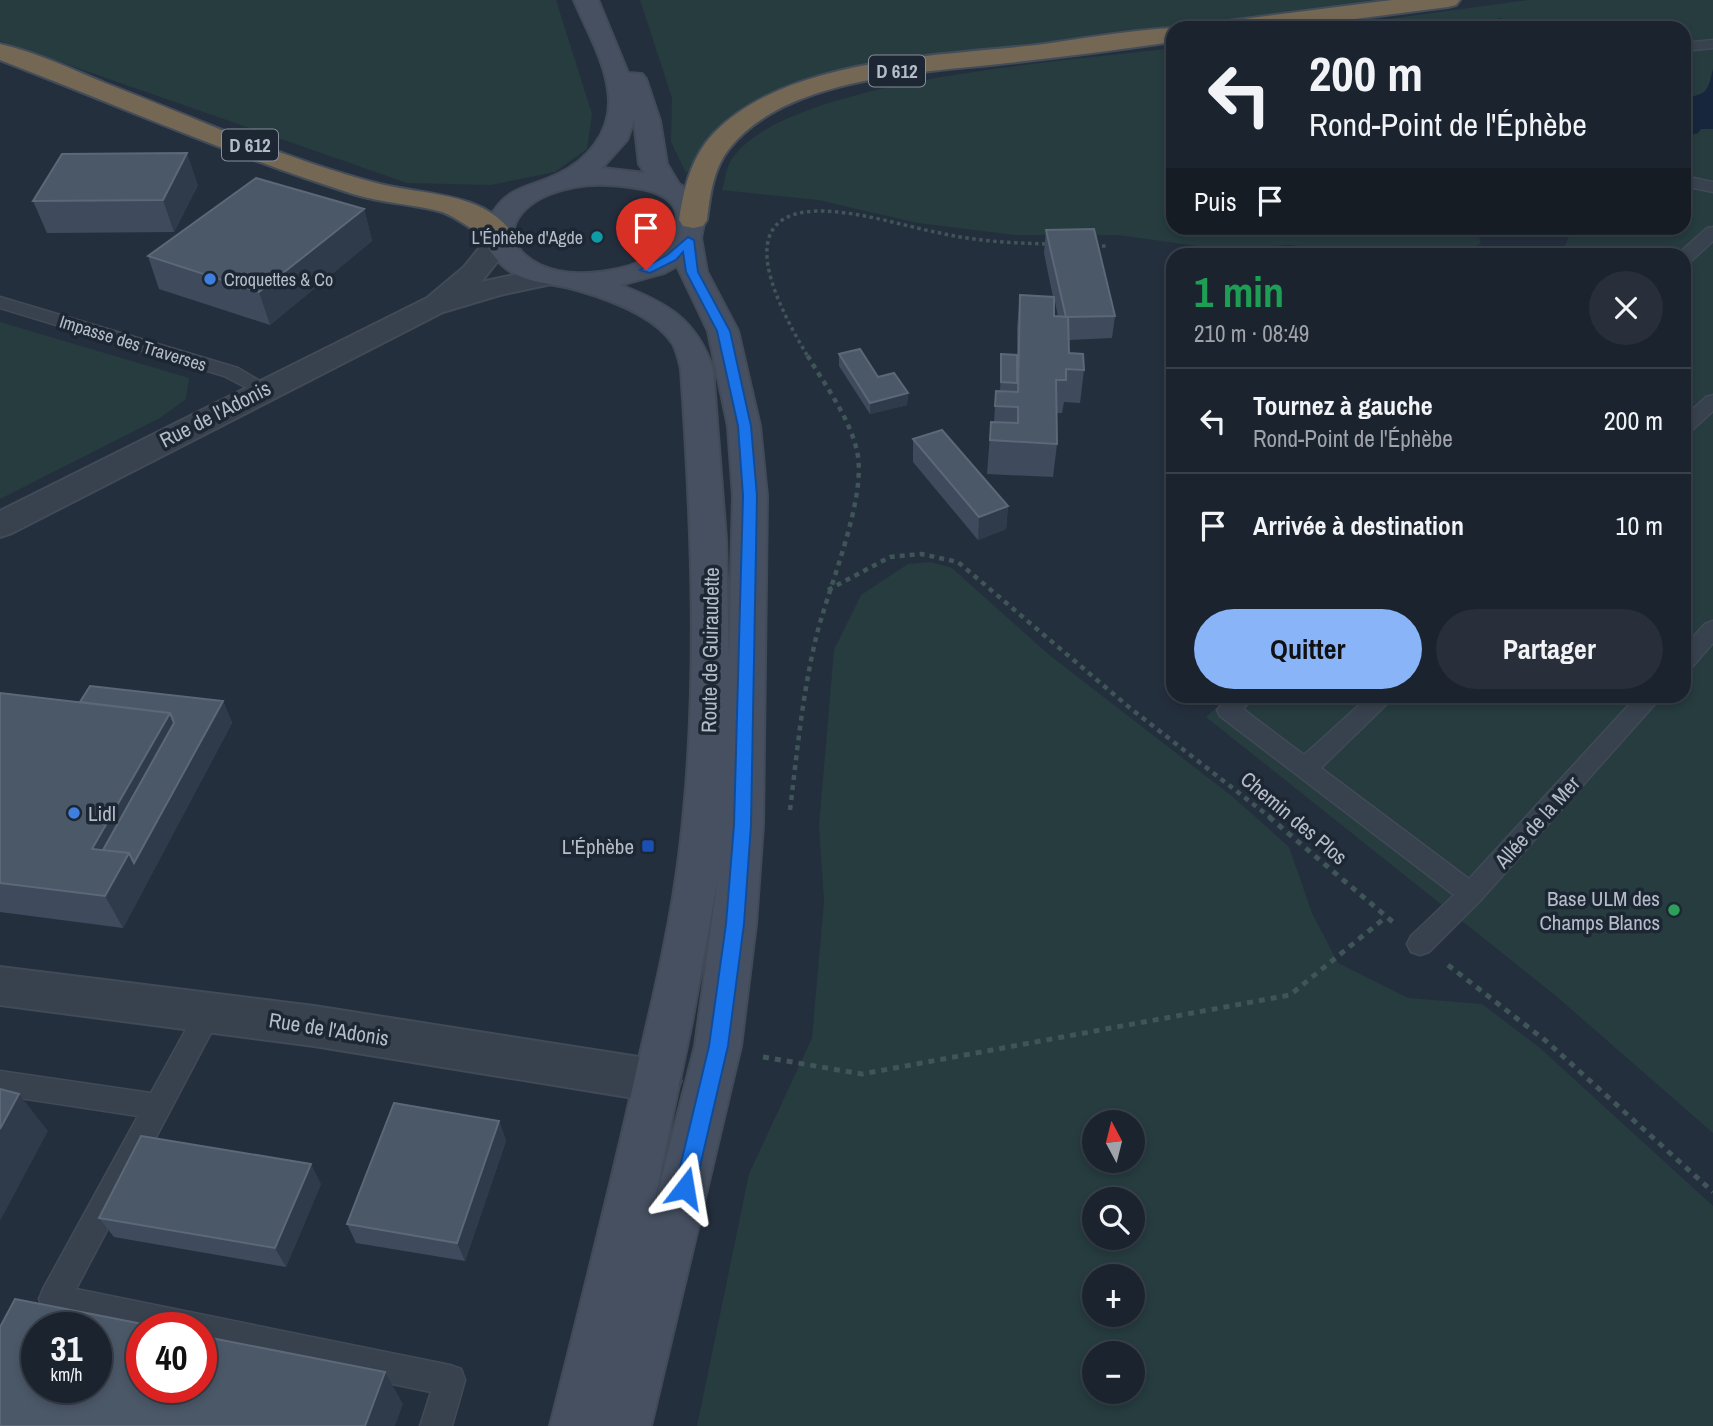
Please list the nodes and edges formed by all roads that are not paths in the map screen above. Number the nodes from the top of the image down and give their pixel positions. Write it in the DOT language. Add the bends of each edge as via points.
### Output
graph roads {
  1 [pos="586,0"];
  2 [pos="603,0"];
  3 [pos="1448,0"];
  4 [pos="1283,21"];
  5 [pos="605,27"];
  6 [pos="1166,36"];
  7 [pos="1713,44"];
  8 [pos="1691,46"];
  9 [pos="0,51"];
  10 [pos="569,179"];
  11 [pos="1691,182"];
  12 [pos="1713,187"];
  13 [pos="668,189"];
  14 [pos="690,230"];
  15 [pos="1713,232"];
  16 [pos="498,237"];
  17 [pos="1691,252"];
  18 [pos="563,279"];
  19 [pos="0,302"];
  20 [pos="432,306"];
  21 [pos="264,389"];
  22 [pos="1713,401"];
  23 [pos="1691,421"];
  24 [pos="0,525"];
  25 [pos="1713,629"];
  26 [pos="1691,653"];
  27 [pos="1236,703"];
  28 [pos="1376,703"];
  29 [pos="1645,703"];
  30 [pos="1304,769"];
  31 [pos="1471,894"];
  32 [pos="1420,944"];
  33 [pos="0,986"];
  34 [pos="209,1012"];
  35 [pos="658,1081"];
  36 [pos="0,1083"];
  37 [pos="158,1107"];
  38 [pos="126,1314"];
  39 [pos="217,1332"];
  40 [pos="436,1426"];
  41 [pos="577,1426"];
  42 [pos="608,1426"];
  43 [pos="624,1426"];
  1 -- 5 [label="street"];
  2 -- 5 [label="street"];
  3 -- 4 [label="highway"];
  5 -- 10 [label="street" via="623,103 620,127 608,150"];
  5 -- 13 [label="street" via="642,102 653,164"];
  6 -- 14 [label="highway, D 612" via="864,75 783,100 725,137 709,158 697,184"];
  7 -- 8 [label="lane"];
  9 -- 16 [label="highway, D 612" via="367,189 461,208 486,220"];
  10 -- 13 [label="street" via="623,176"];
  10 -- 16 [label="street" via="519,200 503,216"];
  11 -- 12 [label="lane"];
  13 -- 14 [label="street" via="685,203"];
  14 -- 18 [label="street" via="671,257 646,270 614,279"];
  14 -- 43 [label="street, Route de Guiraudette" via="692,272 723,331 744,426 750,496 743,825 718,1046"];
  15 -- 17 [label="lane"];
  16 -- 18 [label="street, Route de Guiraudette" via="508,256 524,268"];
  16 -- 20 [label="street, Rue de l'Adonis" via="474,273"];
  18 -- 20 [label="street, Rue de l'Adonis" via="495,287"];
  18 -- 35 [label="street, Route de Guiraudette" via="626,298 664,319 687,342 697,369 712,560 703,825 692,910"];
  19 -- 21 [label="lane, Impasse des Traverses" via="231,372"];
  20 -- 21 [label="street, Rue de l'Adonis"];
  21 -- 24 [label="street, Rue de l'Adonis"];
  22 -- 23 [label="lane"];
  25 -- 26 [label="lane"];
  27 -- 30 [label="lane"];
  28 -- 30 [label="lane"];
  29 -- 31 [label="lane, Allée de la Mer"];
  30 -- 31 [label="lane"];
  31 -- 32 [label="lane, Allée de la Mer"];
  33 -- 34 [label="street, Rue de l'Adonis"];
  34 -- 35 [label="street, Rue de l'Adonis"];
  34 -- 37 [label="lane"];
  35 -- 41 [label="street, Route de Guiraudette"];
  35 -- 42 [label="street" via="678,1100"];
  36 -- 37 [label="lane"];
  37 -- 38 [label="lane" via="54,1299"];
  39 -- 40 [label="lane" via="450,1380"];
}
